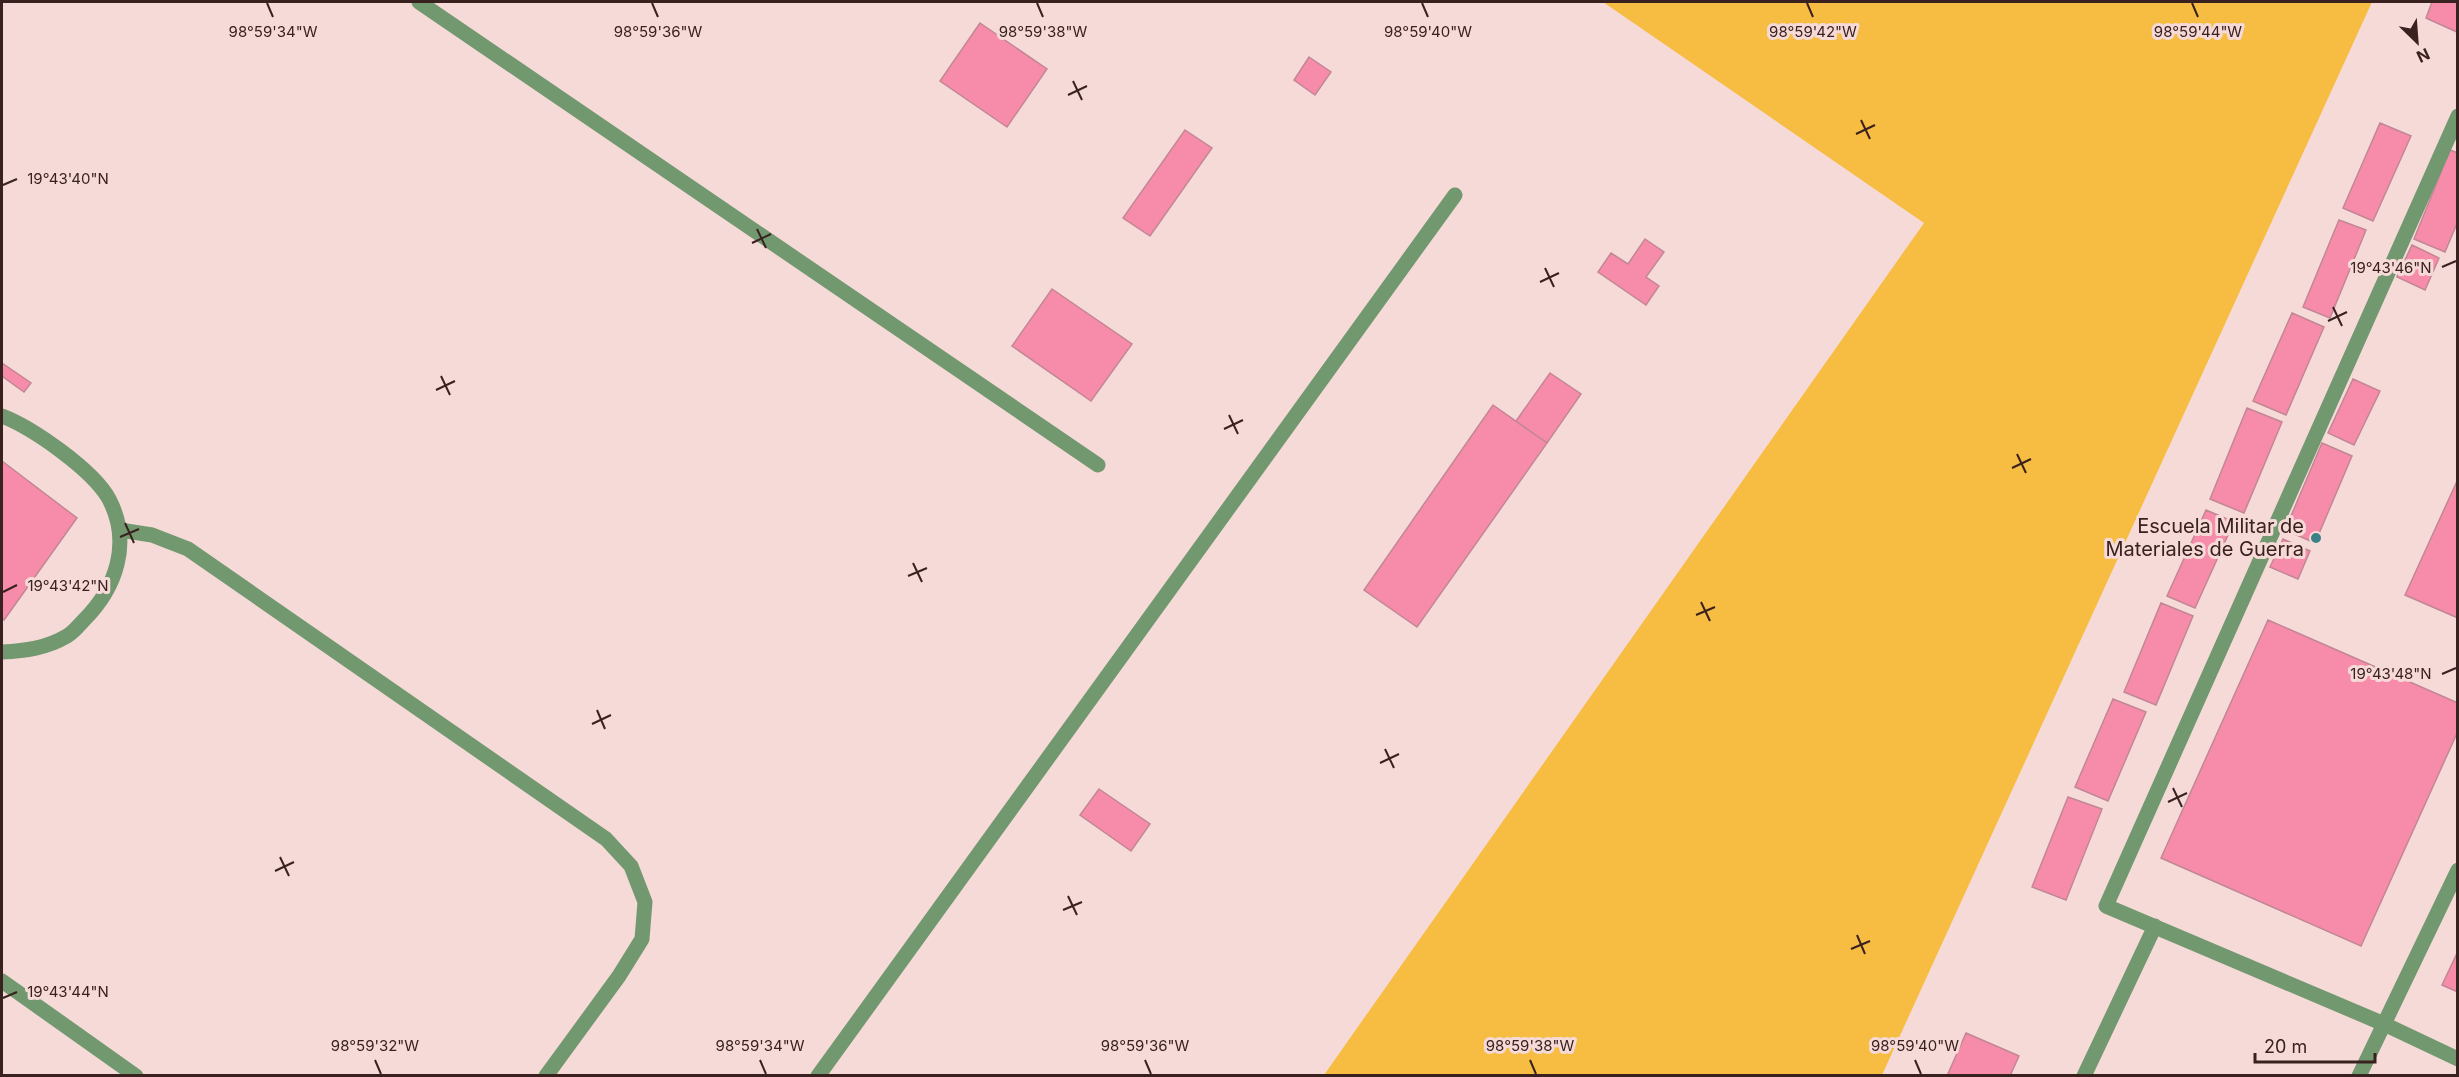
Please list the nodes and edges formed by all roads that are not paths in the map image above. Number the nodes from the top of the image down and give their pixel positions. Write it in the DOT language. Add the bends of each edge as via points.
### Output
graph roads {
  1 [pos="419,2"];
  2 [pos="2457,116"];
  3 [pos="1455,195"];
  4 [pos="2,416"];
  5 [pos="1098,465"];
  6 [pos="120,530"];
  7 [pos="2,652"];
  8 [pos="2457,870"];
  9 [pos="2155,927"];
  10 [pos="2,981"];
  11 [pos="2384,1024"];
  12 [pos="2457,1059"];
  13 [pos="136,1076"];
  14 [pos="546,1076"];
  15 [pos="818,1076"];
  16 [pos="2084,1076"];
  17 [pos="2359,1076"];
  1 -- 5 [label="street"];
  2 -- 9 [label="street" via="2106,906"];
  3 -- 15 [label="street"];
  4 -- 6 [label="street" via="31,431 86,471 109,499"];
  6 -- 7 [label="street" via="118,566 99,604 69,636 31,651"];
  6 -- 14 [label="street" via="152,535 188,549 606,839 631,866 645,902 642,939"];
  8 -- 11 [label="street"];
  9 -- 11 [label="street"];
  9 -- 16 [label="street"];
  10 -- 13 [label="street"];
  11 -- 12 [label="street"];
  11 -- 17 [label="street"];
}
